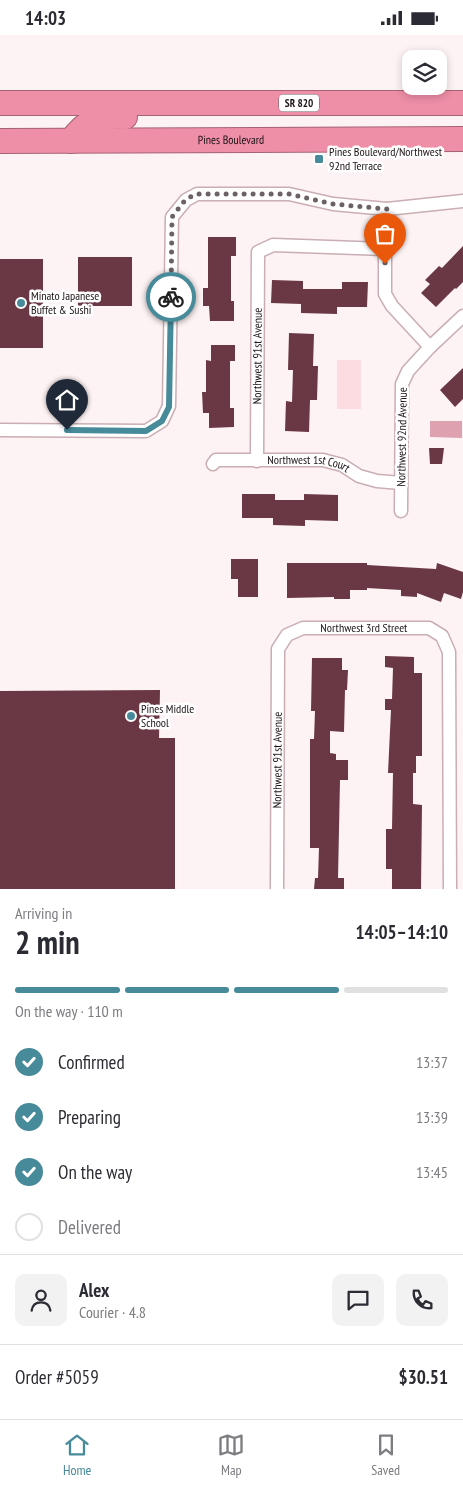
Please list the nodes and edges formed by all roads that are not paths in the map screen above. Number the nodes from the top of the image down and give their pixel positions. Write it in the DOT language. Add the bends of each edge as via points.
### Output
graph roads {
  1 [pos="0,103"];
  2 [pos="321,103"];
  3 [pos="463,103"];
  4 [pos="463,139"];
  5 [pos="0,141"];
  6 [pos="71,141"];
  7 [pos="463,201"];
  8 [pos="387,209"];
  9 [pos="385,249"];
  10 [pos="463,316"];
  11 [pos="430,347"];
  12 [pos="0,430"];
  13 [pos="257,461"];
  14 [pos="213,464"];
  15 [pos="401,483"];
  16 [pos="401,511"];
  17 [pos="287,635"];
  18 [pos="277,889"];
  19 [pos="450,889"];
  1 -- 2 [label="highway, SR 820"];
  2 -- 3 [label="highway, SR 820"];
  2 -- 6 [label="highway" via="305,117 281,119 95,119 80,129"];
  4 -- 6 [label="highway, Pines Boulevard"];
  5 -- 6 [label="highway, Pines Boulevard"];
  7 -- 8 [label="street"];
  8 -- 9 [label="street"];
  8 -- 12 [label="street" via="333,204 289,194 197,194 186,199 172,217 169,407 162,421 146,431"];
  9 -- 11 [label="street" via="385,294"];
  9 -- 13 [label="street, Northwest 91st Avenue" via="273,245 258,252"];
  10 -- 11 [label="street, Northwest 92nd Avenue"];
  11 -- 15 [label="street, Northwest 92nd Avenue" via="408,371 402,384"];
  13 -- 14 [label="street, Northwest 1st Court" via="216,460"];
  13 -- 15 [label="street, Northwest 1st Court" via="323,460 342,465 359,476"];
  15 -- 16 [label="street, Northwest 92nd Avenue"];
  17 -- 18 [label="street, Northwest 91st Avenue" via="278,649"];
  17 -- 19 [label="street, Northwest 3rd Street" via="304,627 429,628 442,636 449,651"];
}
